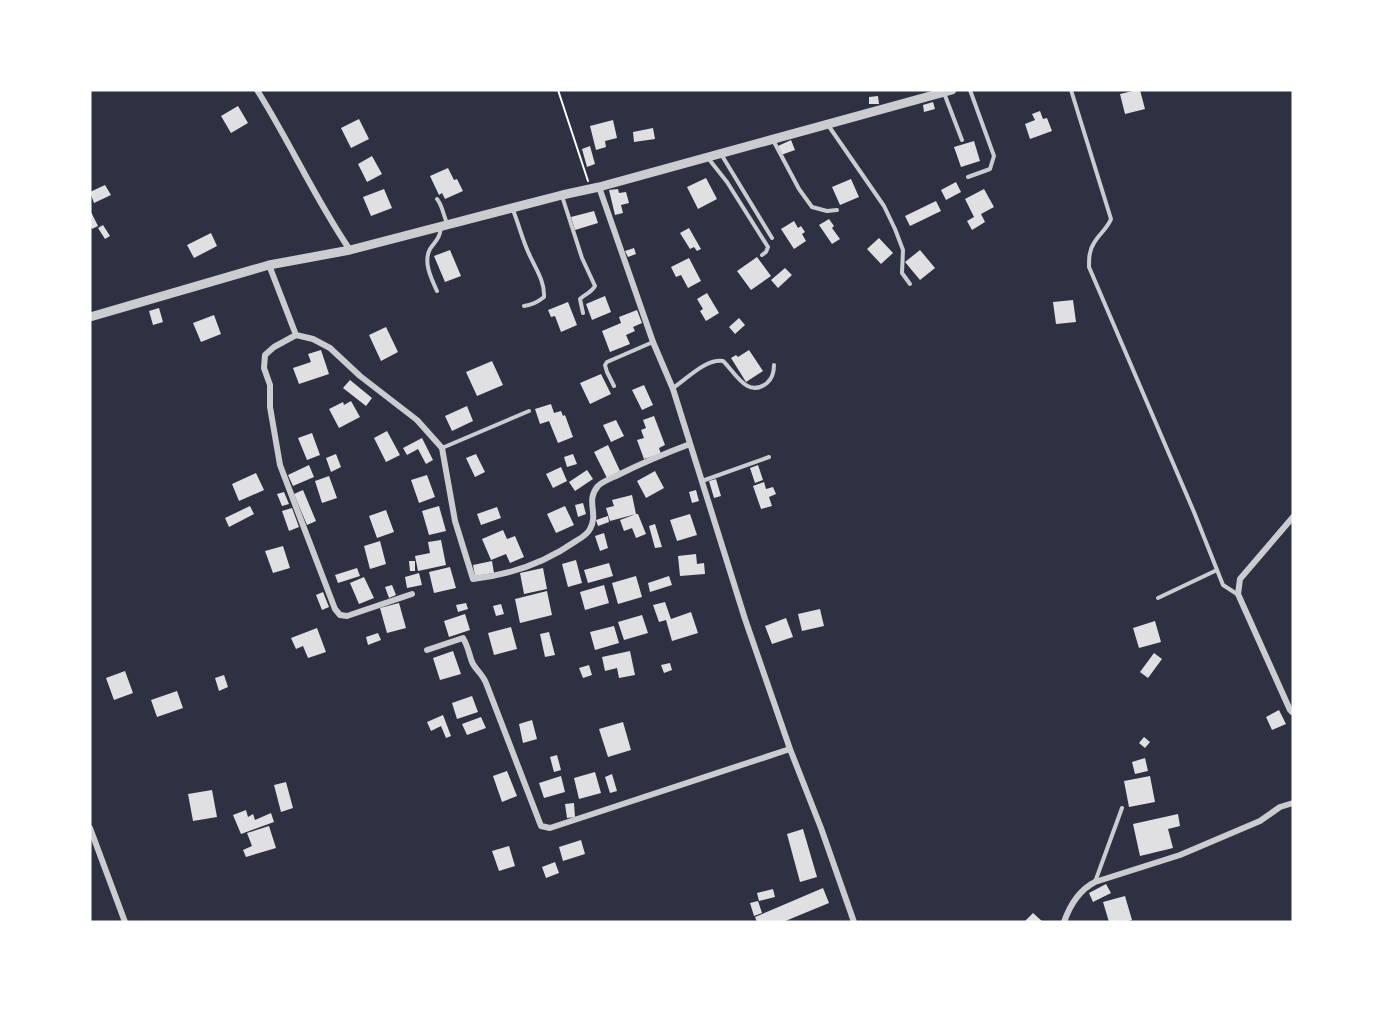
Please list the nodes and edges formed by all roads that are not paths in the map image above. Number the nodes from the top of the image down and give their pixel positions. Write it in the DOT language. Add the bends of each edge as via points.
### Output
graph roads {
  1 [pos="257,90"];
  2 [pos="970,90"];
  3 [pos="1071,90"];
  4 [pos="948,91"];
  5 [pos="828,124"];
  6 [pos="773,140"];
  7 [pos="962,140"];
  8 [pos="720,153"];
  9 [pos="708,157"];
  10 [pos="968,177"];
  11 [pos="594,188"];
  12 [pos="562,195"];
  13 [pos="437,199"];
  14 [pos="513,209"];
  15 [pos="837,210"];
  16 [pos="445,226"];
  17 [pos="772,238"];
  18 [pos="350,250"];
  19 [pos="762,255"];
  20 [pos="269,265"];
  21 [pos="910,284"];
  22 [pos="437,291"];
  23 [pos="524,306"];
  24 [pos="583,313"];
  25 [pos="90,317"];
  26 [pos="296,335"];
  27 [pos="653,342"];
  28 [pos="774,365"];
  29 [pos="615,386"];
  30 [pos="673,389"];
  31 [pos="529,411"];
  32 [pos="690,444"];
  33 [pos="442,448"];
  34 [pos="769,458"];
  35 [pos="701,481"];
  36 [pos="1293,517"];
  37 [pos="1217,570"];
  38 [pos="412,594"];
  39 [pos="1238,594"];
  40 [pos="1158,598"];
  41 [pos="427,650"];
  42 [pos="1293,712"];
  43 [pos="790,750"];
  44 [pos="1293,803"];
  45 [pos="1122,808"];
  46 [pos="90,828"];
  47 [pos="1095,882"];
  48 [pos="125,922"];
  49 [pos="854,922"];
  50 [pos="1064,922"];
  1 -- 18 [label="street"];
  2 -- 10 [label="lane" via="994,156 990,169"];
  3 -- 37 [label="lane" via="1110,219 1092,245 1089,267"];
  4 -- 5 [label="street"];
  4 -- 7 [label="lane"];
  5 -- 6 [label="street"];
  5 -- 21 [label="lane" via="896,229 903,250 902,273"];
  6 -- 8 [label="street"];
  6 -- 15 [label="lane" via="812,207"];
  8 -- 9 [label="street"];
  8 -- 17 [label="lane"];
  9 -- 11 [label="street"];
  9 -- 19 [label="lane" via="768,247"];
  11 -- 12 [label="street"];
  11 -- 27 [label="street"];
  12 -- 14 [label="street"];
  12 -- 24 [label="lane" via="595,286 580,299"];
  13 -- 16 [label="lane"];
  14 -- 16 [label="street"];
  14 -- 23 [label="lane" via="544,292 539,301"];
  16 -- 18 [label="street"];
  16 -- 22 [label="lane" via="428,255 427,264"];
  18 -- 20 [label="street"];
  20 -- 25 [label="street"];
  20 -- 26 [label="street"];
  26 -- 33 [label="street" via="330,348 417,420"];
  26 -- 38 [label="street" via="265,356 264,368 270,385 280,465 335,609 347,616"];
  27 -- 29 [label="lane" via="605,365"];
  27 -- 30 [label="street"];
  28 -- 30 [label="lane" via="766,384 750,387 723,361 715,360"];
  30 -- 32 [label="street"];
  31 -- 33 [label="lane"];
  32 -- 33 [label="street" via="600,484 591,500 594,521 589,532 565,548 533,564 473,579 455,521"];
  32 -- 35 [label="street"];
  34 -- 35 [label="lane"];
  35 -- 43 [label="street"];
  36 -- 39 [label="street" via="1240,579"];
  37 -- 39 [label="lane" via="1222,585"];
  37 -- 40 [label="lane"];
  39 -- 42 [label="street"];
  41 -- 43 [label="street" via="463,638 467,644 544,828"];
  43 -- 49 [label="street"];
  44 -- 47 [label="street" via="1180,855"];
  45 -- 47 [label="lane"];
  46 -- 48 [label="street"];
  47 -- 50 [label="street" via="1080,893"];
}
